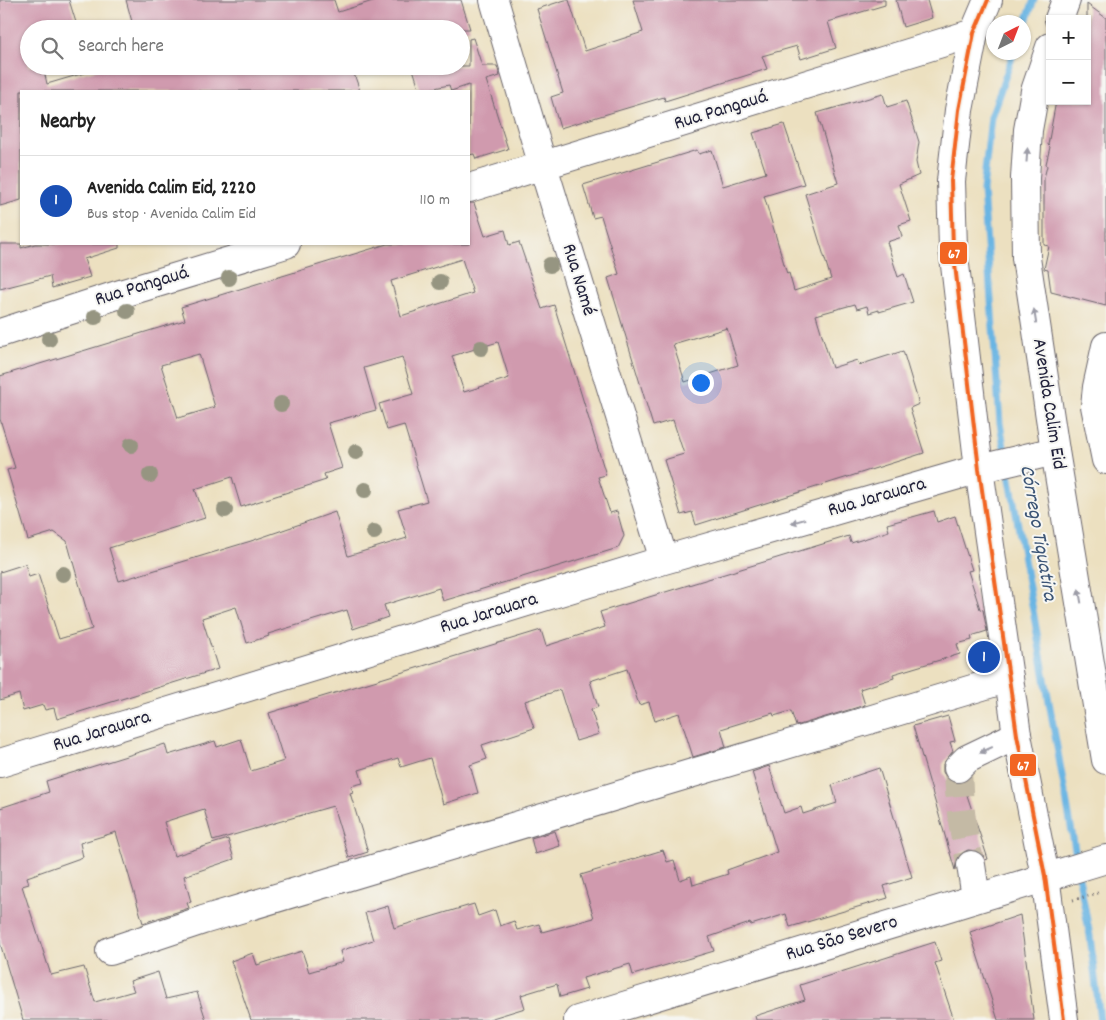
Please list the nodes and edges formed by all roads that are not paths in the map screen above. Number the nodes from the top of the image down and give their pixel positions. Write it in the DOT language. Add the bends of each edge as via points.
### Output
graph roads {
  1 [pos="494,0"];
  2 [pos="988,0"];
  3 [pos="1066,0"];
  4 [pos="1060,15"];
  5 [pos="974,33"];
  6 [pos="1046,59"];
  7 [pos="543,166"];
  8 [pos="470,188"];
  9 [pos="283,245"];
  10 [pos="0,333"];
  11 [pos="1106,346"];
  12 [pos="1055,451"];
  13 [pos="1106,460"];
  14 [pos="980,469"];
  15 [pos="664,560"];
  16 [pos="1009,678"];
  17 [pos="1017,735"];
  18 [pos="1106,760"];
  19 [pos="0,762"];
  20 [pos="958,768"];
  21 [pos="1099,861"];
  22 [pos="970,865"];
  23 [pos="1053,874"];
  24 [pos="976,898"];
  25 [pos="110,951"];
  26 [pos="578,1020"];
  27 [pos="1064,1020"];
  1 -- 7 [label="street, Rua Namé"];
  2 -- 5 [label="street"];
  3 -- 4 [label="street"];
  5 -- 7 [label="street, Rua Pangauá"];
  5 -- 14 [label="street" via="959,110 951,180 953,248"];
  12 -- 6 [label="street, Avenida Calim Eid, one-way" via="1026,258 1028,130 1035,91"];
  7 -- 8 [label="street, Rua Pangauá"];
  7 -- 15 [label="street, Rua Namé"];
  9 -- 10 [label="street, Rua Pangauá"];
  11 -- 13 [label="street" via="1095,406"];
  12 -- 14 [label="street, Rua Jarauara"];
  18 -- 12 [label="street, Avenida Calim Eid, one-way"];
  14 -- 15 [label="street, Rua Jarauara, one-way"];
  14 -- 16 [label="street"];
  15 -- 19 [label="street, Rua Jarauara"];
  16 -- 17 [label="street"];
  16 -- 25 [label="street"];
  17 -- 20 [label="street, one-way" via="967,759"];
  17 -- 23 [label="street"];
  21 -- 23 [label="street, Rua São Severo"];
  22 -- 24 [label="street"];
  23 -- 24 [label="street, Rua São Severo"];
  23 -- 27 [label="street"];
  24 -- 26 [label="street, Rua São Severo"];
}
